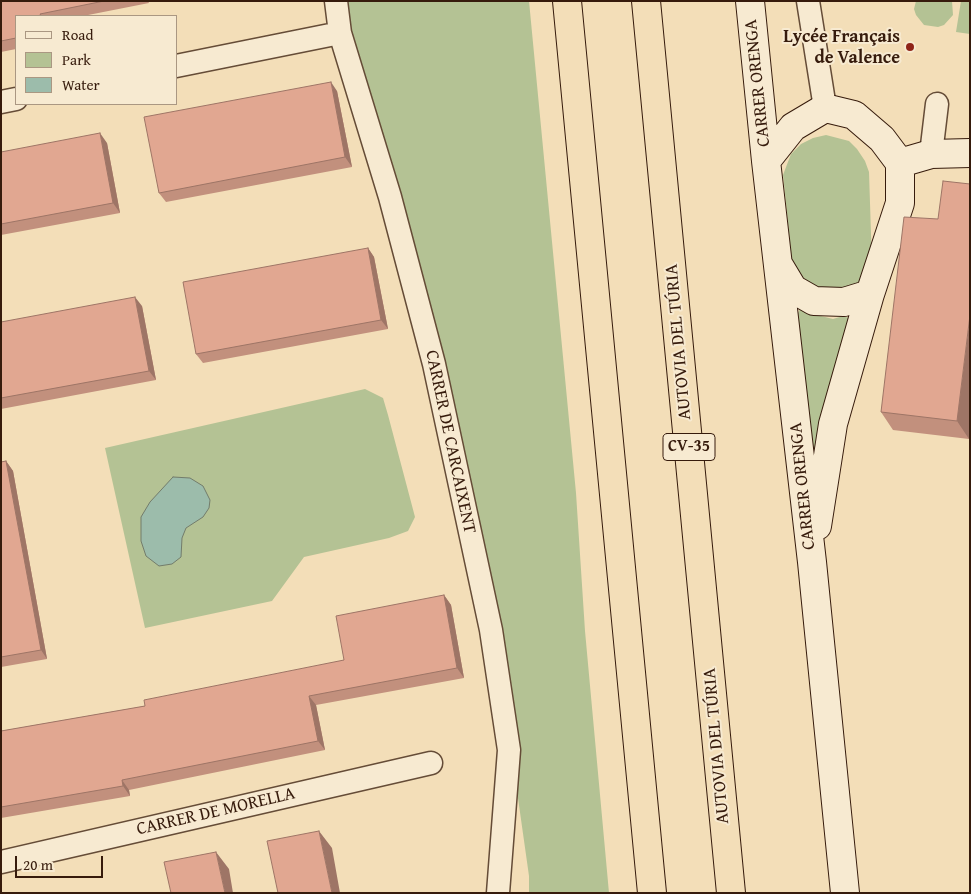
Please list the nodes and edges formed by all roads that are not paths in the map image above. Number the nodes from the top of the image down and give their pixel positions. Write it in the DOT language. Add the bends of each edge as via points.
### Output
graph roads {
  1 [pos="336,1"];
  2 [pos="567,1"];
  3 [pos="646,1"];
  4 [pos="750,1"];
  5 [pos="808,1"];
  6 [pos="340,33"];
  7 [pos="178,66"];
  8 [pos="15,98"];
  9 [pos="1,102"];
  10 [pos="937,104"];
  11 [pos="825,108"];
  12 [pos="970,153"];
  13 [pos="930,154"];
  14 [pos="766,162"];
  15 [pos="900,163"];
  16 [pos="778,264"];
  17 [pos="870,294"];
  18 [pos="812,562"];
  19 [pos="431,763"];
  20 [pos="1,862"];
  21 [pos="498,889"];
  22 [pos="652,893"];
  23 [pos="731,893"];
  24 [pos="845,893"];
  1 -- 6 [label="street, CARRER DE CARCAIXENT"];
  2 -- 22 [label="highway"];
  3 -- 23 [label="highway, AUTOVIA DEL TÚRIA / CV-35"];
  4 -- 14 [label="street, CARRER ORENGA"];
  5 -- 11 [label="street"];
  6 -- 7 [label="street"];
  6 -- 21 [label="street, CARRER DE CARCAIXENT" via="390,197 434,364 491,630 509,750"];
  8 -- 9 [label="street"];
  10 -- 13 [label="street"];
  11 -- 14 [label="street" via="793,127"];
  11 -- 15 [label="street" via="854,115 882,139"];
  12 -- 13 [label="street"];
  13 -- 15 [label="street"];
  14 -- 16 [label="street, CARRER ORENGA"];
  15 -- 17 [label="street, CARRER ORENGA" via="900,203"];
  16 -- 17 [label="street" via="793,289 814,301 844,302"];
  16 -- 18 [label="street, CARRER ORENGA"];
  17 -- 18 [label="street, CARRER ORENGA" via="834,424"];
  18 -- 24 [label="street"];
  19 -- 20 [label="street, CARRER DE MORELLA"];
}
